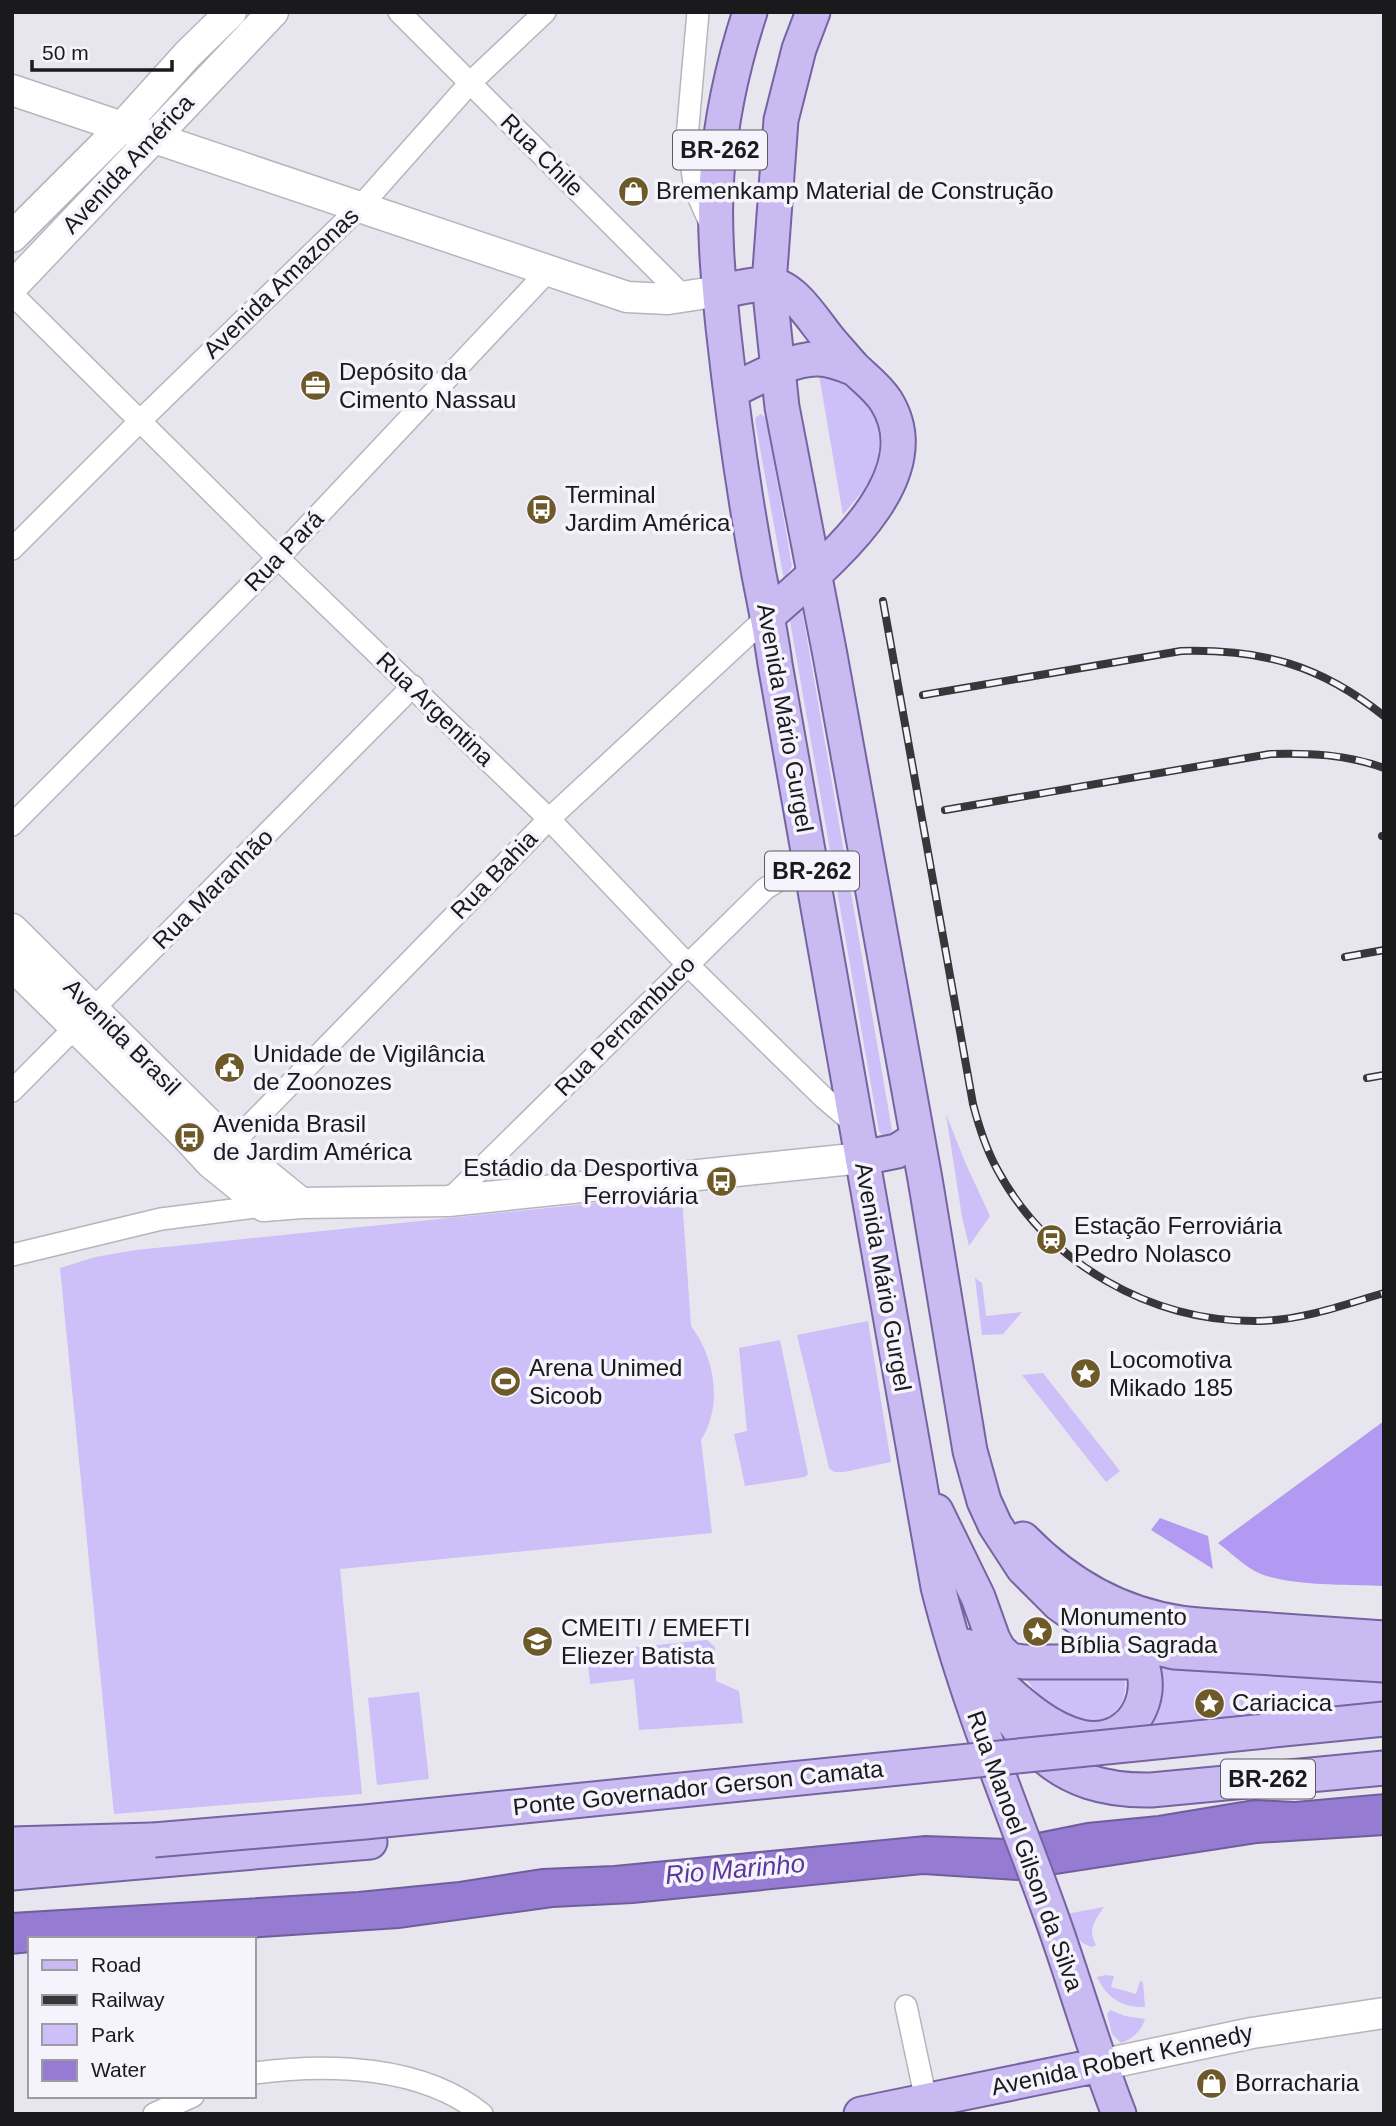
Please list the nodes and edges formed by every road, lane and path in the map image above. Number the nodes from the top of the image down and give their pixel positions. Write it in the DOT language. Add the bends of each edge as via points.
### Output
graph roads {
  1 [pos="231,12"];
  2 [pos="273,12"];
  3 [pos="399,12"];
  4 [pos="545,12"];
  5 [pos="698,12"];
  6 [pos="750,12"];
  7 [pos="813,12"];
  8 [pos="470,83"];
  9 [pos="12,90"];
  10 [pos="123,126"];
  11 [pos="152,138"];
  12 [pos="360,207"];
  13 [pos="12,237"];
  14 [pos="716,237"];
  15 [pos="549,270"];
  16 [pos="769,284"];
  17 [pos="12,287"];
  18 [pos="720,291"];
  19 [pos="12,294"];
  20 [pos="685,298"];
  21 [pos="855,369"];
  22 [pos="778,370"];
  23 [pos="731,391"];
  24 [pos="140,421"];
  25 [pos="12,549"];
  26 [pos="278,558"];
  27 [pos="814,573"];
  28 [pos="768,616"];
  29 [pos="412,686"];
  30 [pos="549,819"];
  31 [pos="12,825"];
  32 [pos="811,865"];
  33 [pos="12,929"];
  34 [pos="687,964"];
  35 [pos="12,965"];
  36 [pos="85,1019"];
  37 [pos="12,1091"];
  38 [pos="856,1125"];
  39 [pos="917,1138"];
  40 [pos="221,1154"];
  41 [pos="862,1158"];
  42 [pos="448,1201"];
  43 [pos="301,1203"];
  44 [pos="264,1206"];
  45 [pos="12,1255"];
  46 [pos="968,1437"];
  47 [pos="918,1474"];
  48 [pos="938,1587"];
  49 [pos="978,1597"];
  50 [pos="1384,1637"];
  51 [pos="1130,1645"];
  52 [pos="977,1664"];
  53 [pos="1384,1665"];
  54 [pos="1384,1718"];
  55 [pos="1384,1742"];
  56 [pos="1384,1768"];
  57 [pos="154,1840"];
  58 [pos="12,1844"];
  59 [pos="12,1852"];
  60 [pos="12,1872"];
  61 [pos="906,2006"];
  62 [pos="1384,2013"];
  63 [pos="1100,2065"];
  64 [pos="256,2073"];
  65 [pos="189,2098"];
  66 [pos="926,2100"];
  67 [pos="154,2114"];
  68 [pos="482,2114"];
  69 [pos="861,2114"];
  70 [pos="1119,2114"];
  1 -- 10 [label="street, Avenida América"];
  2 -- 11 [label="street, Avenida América"];
  3 -- 8 [label="street, Rua Chile"];
  4 -- 8 [label="street, Avenida Amazonas"];
  5 -- 14 [label="street" via="687,137 695,189"];
  6 -- 14 [label="main road, Avenida Mário Gurgel / BR-262" via="725,110"];
  7 -- 16 [label="main road, BR-262" via="781,120"];
  8 -- 12 [label="street, Avenida Amazonas"];
  8 -- 20 [label="street, Rua Chile"];
  9 -- 10 [label="street"];
  10 -- 11 [label="street"];
  10 -- 13 [label="street, Avenida América"];
  11 -- 12 [label="street"];
  11 -- 17 [label="street, Avenida América"];
  12 -- 15 [label="street"];
  12 -- 24 [label="street, Avenida Amazonas"];
  14 -- 18 [label="main road, Avenida Mário Gurgel / BR-262"];
  15 -- 20 [label="street" via="627,297"];
  15 -- 26 [label="street, Rua Pará"];
  16 -- 18 [label="main road"];
  16 -- 21 [label="main road" via="800,301"];
  16 -- 22 [label="main road, BR-262"];
  18 -- 20 [label="street"];
  18 -- 23 [label="main road, Avenida Mário Gurgel / BR-262"];
  19 -- 24 [label="street, Rua Argentina"];
  21 -- 22 [label="main road" via="817,359"];
  21 -- 27 [label="main road" via="887,402 897,427 898,451 880,500 856,534"];
  22 -- 23 [label="main road"];
  22 -- 27 [label="main road, BR-262"];
  23 -- 28 [label="main road, Avenida Mário Gurgel / BR-262"];
  24 -- 25 [label="street, Avenida Amazonas"];
  24 -- 26 [label="street, Rua Argentina"];
  26 -- 29 [label="street, Rua Argentina"];
  26 -- 31 [label="street, Rua Pará"];
  27 -- 28 [label="main road"];
  27 -- 39 [label="main road, BR-262"];
  28 -- 30 [label="street, Rua Bahia"];
  28 -- 32 [label="main road, Avenida Mário Gurgel / BR-262"];
  29 -- 30 [label="street, Rua Argentina"];
  29 -- 36 [label="street, Rua Maranhão"];
  30 -- 34 [label="street, Rua Argentina"];
  30 -- 40 [label="street, Rua Bahia"];
  32 -- 34 [label="street, Rua Pernambuco" via="765,889"];
  32 -- 38 [label="main road, Avenida Mário Gurgel / BR-262"];
  33 -- 36 [label="street, Avenida Brasil"];
  34 -- 38 [label="street, Rua Argentina"];
  34 -- 42 [label="street, Rua Pernambuco"];
  35 -- 36 [label="street, Avenida Brasil"];
  36 -- 37 [label="street, Rua Maranhão"];
  36 -- 40 [label="street, Avenida Brasil"];
  38 -- 41 [label="main road, Avenida Mário Gurgel / BR-262"];
  39 -- 41 [label="main road" via="897,1151"];
  39 -- 46 [label="main road, BR-262"];
  40 -- 43 [label="street, Avenida Brasil"];
  40 -- 44 [label="street, Avenida Brasil"];
  41 -- 42 [label="street"];
  41 -- 47 [label="main road, Avenida Mário Gurgel / BR-262"];
  42 -- 43 [label="street"];
  43 -- 44 [label="street"];
  44 -- 45 [label="street" via="161,1219"];
  46 -- 49 [label="main road" via="966,1492"];
  46 -- 50 [label="main road, BR-262" via="991,1496 1024,1540 1064,1576 1110,1602 1182,1623"];
  46 -- 51 [label="main road" via="984,1501 1023,1568 1059,1604"];
  47 -- 48 [label="main road, Avenida Mário Gurgel / BR-262"];
  47 -- 49 [label="main road"];
  48 -- 52 [label="main road, BR-262"];
  48 -- 63 [label="main road, Rua Manoel Gilson da Silva" via="963,1679 1051,1916"];
  49 -- 51 [label="main road" via="990,1634 1010,1660 1130,1662"];
  51 -- 52 [label="main road" via="1145,1670 1142,1706 1129,1723 1101,1738 1079,1737 1052,1724"];
  51 -- 53 [label="main road" via="1174,1652"];
  52 -- 56 [label="main road, BR-262" via="1018,1730 1039,1753 1091,1783 1152,1790"];
  54 -- 57 [label="main road, Ponte Governador Gerson Camata, bridge"];
  55 -- 60 [label="main road, Ponte Governador Gerson Camata" via="370,1842"];
  57 -- 58 [label="main road"];
  57 -- 59 [label="main road, Ponte Governador Gerson Camata"];
  61 -- 66 [label="street"];
  62 -- 63 [label="street, Avenida Robert Kennedy" via="1252,2033"];
  63 -- 66 [label="main road, Avenida Robert Kennedy"];
  63 -- 70 [label="main road, Rua Manoel Gilson da Silva"];
  64 -- 68 [label="street" via="326,2069 397,2075 449,2092"];
  65 -- 67 [label="street"];
  66 -- 69 [label="main road, Avenida Robert Kennedy"];
}
